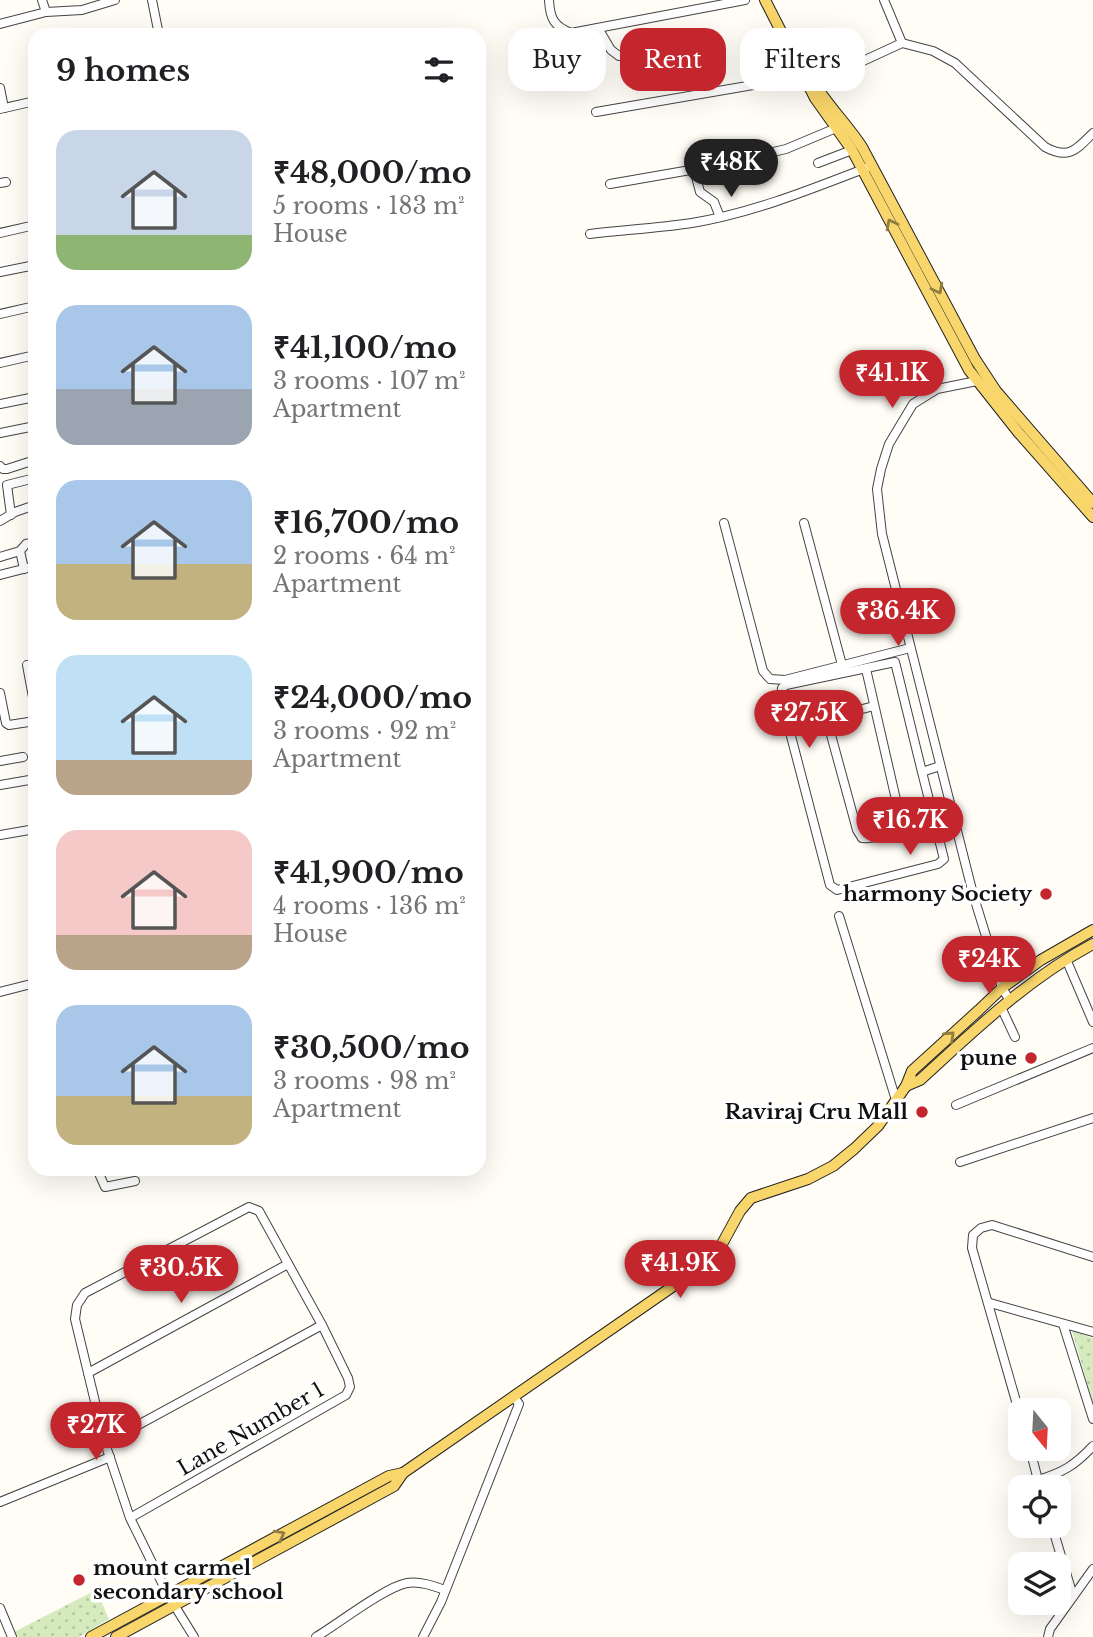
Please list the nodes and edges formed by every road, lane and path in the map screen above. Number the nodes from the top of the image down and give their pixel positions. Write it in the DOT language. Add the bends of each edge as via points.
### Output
graph roads {
  1 [pos="42,0"];
  2 [pos="116,0"];
  3 [pos="152,0"];
  4 [pos="549,0"];
  5 [pos="745,0"];
  6 [pos="765,0"];
  7 [pos="771,0"];
  8 [pos="884,0"];
  9 [pos="46,12"];
  10 [pos="0,23"];
  11 [pos="158,28"];
  12 [pos="558,28"];
  13 [pos="598,28"];
  14 [pos="781,28"];
  15 [pos="785,28"];
  16 [pos="606,42"];
  17 [pos="902,43"];
  18 [pos="620,55"];
  19 [pos="865,60"];
  20 [pos="740,87"];
  21 [pos="0,88"];
  22 [pos="817,91"];
  23 [pos="28,103"];
  24 [pos="2,109"];
  25 [pos="596,112"];
  26 [pos="842,126"];
  27 [pos="1093,132"];
  28 [pos="852,150"];
  29 [pos="818,163"];
  30 [pos="868,168"];
  31 [pos="694,169"];
  32 [pos="610,184"];
  33 [pos="719,217"];
  34 [pos="28,227"];
  35 [pos="0,233"];
  36 [pos="590,234"];
  37 [pos="917,248"];
  38 [pos="906,254"];
  39 [pos="28,266"];
  40 [pos="0,272"];
  41 [pos="28,308"];
  42 [pos="0,314"];
  43 [pos="28,357"];
  44 [pos="0,363"];
  45 [pos="982,379"];
  46 [pos="28,398"];
  47 [pos="0,404"];
  48 [pos="28,427"];
  49 [pos="0,433"];
  50 [pos="28,462"];
  51 [pos="1,468"];
  52 [pos="11,475"];
  53 [pos="28,480"];
  54 [pos="1093,503"];
  55 [pos="28,508"];
  56 [pos="10,515"];
  57 [pos="1093,517"];
  58 [pos="0,521"];
  59 [pos="724,523"];
  60 [pos="804,523"];
  61 [pos="28,544"];
  62 [pos="20,551"];
  63 [pos="0,557"];
  64 [pos="28,568"];
  65 [pos="24,569"];
  66 [pos="0,575"];
  67 [pos="910,648"];
  68 [pos="27,665"];
  69 [pos="842,665"];
  70 [pos="866,669"];
  71 [pos="28,670"];
  72 [pos="0,693"];
  73 [pos="874,706"];
  74 [pos="28,722"];
  75 [pos="23,757"];
  76 [pos="0,761"];
  77 [pos="940,766"];
  78 [pos="922,772"];
  79 [pos="28,780"];
  80 [pos="0,785"];
  81 [pos="28,830"];
  82 [pos="0,835"];
  83 [pos="839,916"];
  84 [pos="1093,930"];
  85 [pos="1093,943"];
  86 [pos="1066,959"];
  87 [pos="28,986"];
  88 [pos="1002,989"];
  89 [pos="0,992"];
  90 [pos="1005,1003"];
  91 [pos="1093,1022"];
  92 [pos="1015,1037"];
  93 [pos="1093,1048"];
  94 [pos="906,1086"];
  95 [pos="896,1100"];
  96 [pos="956,1105"];
  97 [pos="1093,1118"];
  98 [pos="960,1161"];
  99 [pos="100,1176"];
  100 [pos="135,1181"];
  101 [pos="1093,1257"];
  102 [pos="288,1264"];
  103 [pos="990,1303"];
  104 [pos="1063,1324"];
  105 [pos="322,1325"];
  106 [pos="1093,1332"];
  107 [pos="88,1373"];
  108 [pos="514,1397"];
  109 [pos="1015,1398"];
  110 [pos="1093,1419"];
  111 [pos="105,1443"];
  112 [pos="1093,1446"];
  113 [pos="110,1457"];
  114 [pos="403,1473"];
  115 [pos="1056,1475"];
  116 [pos="0,1502"];
  117 [pos="130,1518"];
  118 [pos="1056,1538"];
  119 [pos="1093,1569"];
  120 [pos="446,1590"];
  121 [pos="168,1595"];
  122 [pos="1073,1596"];
  123 [pos="174,1605"];
  124 [pos="0,1608"];
  125 [pos="12,1637"];
  126 [pos="91,1637"];
  127 [pos="116,1637"];
  128 [pos="194,1637"];
  129 [pos="316,1637"];
  130 [pos="424,1637"];
  131 [pos="1048,1637"];
  1 -- 9 [label="street"];
  2 -- 9 [label="street" via="82,10"];
  3 -- 11 [label="street"];
  4 -- 12 [label="street"];
  5 -- 13 [label="street"];
  6 -- 14 [label="main road"];
  7 -- 15 [label="main road"];
  8 -- 17 [label="street"];
  9 -- 10 [label="street"];
  16 -- 18 [label="street"];
  17 -- 19 [label="street"];
  17 -- 27 [label="street" via="955,62 1045,147 1057,153 1067,154"];
  20 -- 25 [label="street"];
  21 -- 24 [label="street"];
  22 -- 26 [label="main road"];
  23 -- 24 [label="street"];
  26 -- 28 [label="main road"];
  26 -- 30 [label="main road"];
  26 -- 31 [label="street" via="786,149"];
  28 -- 29 [label="street"];
  28 -- 30 [label="main road"];
  30 -- 33 [label="street"];
  30 -- 37 [label="main road"];
  38 -- 30 [label="main road, one-way"];
  31 -- 32 [label="street"];
  31 -- 33 [label="street" via="700,192 714,202"];
  33 -- 36 [label="street"];
  34 -- 35 [label="street"];
  37 -- 38 [label="street"];
  37 -- 45 [label="main road, one-way"];
  38 -- 45 [label="main road"];
  39 -- 40 [label="street"];
  41 -- 42 [label="street"];
  43 -- 44 [label="street"];
  45 -- 54 [label="main road"];
  45 -- 57 [label="main road"];
  45 -- 67 [label="street" via="937,389 913,404 889,444 881,469 878,512"];
  46 -- 47 [label="street"];
  48 -- 49 [label="street"];
  50 -- 51 [label="street"];
  51 -- 52 [label="street"];
  53 -- 56 [label="street" via="7,485"];
  55 -- 56 [label="street"];
  56 -- 58 [label="street"];
  59 -- 69 [label="street" via="770,679 785,680"];
  60 -- 69 [label="street"];
  61 -- 62 [label="street"];
  62 -- 63 [label="street"];
  62 -- 65 [label="street"];
  64 -- 65 [label="street"];
  65 -- 66 [label="street"];
  67 -- 69 [label="street"];
  67 -- 77 [label="street"];
  68 -- 71 [label="street"];
  70 -- 73 [label="street"];
  70 -- 78 [label="street" via="895,662"];
  70 -- 78 [label="street" via="782,688 830,885 842,890 944,859"];
  72 -- 74 [label="street" via="6,723"];
  73 -- 73 [label="street" via="900,827 872,839 862,838 857,830 828,724 835,716"];
  75 -- 76 [label="street"];
  77 -- 78 [label="street"];
  77 -- 88 [label="street"];
  79 -- 80 [label="street"];
  81 -- 82 [label="street"];
  83 -- 95 [label="street"];
  84 -- 88 [label="main road"];
  85 -- 86 [label="main road"];
  86 -- 90 [label="main road"];
  86 -- 91 [label="street"];
  87 -- 89 [label="street"];
  88 -- 90 [label="street"];
  94 -- 88 [label="main road, one-way" via="912,1071"];
  90 -- 92 [label="street"];
  90 -- 94 [label="main road" via="920,1080"];
  93 -- 96 [label="street"];
  94 -- 95 [label="main road"];
  95 -- 108 [label="main road" via="878,1126 833,1166 751,1198 716,1255"];
  97 -- 98 [label="street"];
  99 -- 100 [label="street" via="105,1188"];
  101 -- 103 [label="street" via="992,1225 981,1228 973,1235 972,1248"];
  102 -- 105 [label="street"];
  102 -- 107 [label="street"];
  102 -- 107 [label="street" via="259,1211 249,1207 85,1293 75,1319"];
  103 -- 104 [label="street"];
  103 -- 109 [label="street"];
  104 -- 106 [label="street"];
  104 -- 110 [label="street"];
  105 -- 111 [label="street"];
  105 -- 117 [label="street, Lane Number 1" via="348,1378 346,1395"];
  107 -- 111 [label="street"];
  108 -- 114 [label="main road"];
  108 -- 120 [label="street" via="519,1404"];
  111 -- 113 [label="street"];
  112 -- 115 [label="street" via="1075,1465"];
  113 -- 116 [label="street"];
  113 -- 117 [label="street"];
  121 -- 114 [label="main road, one-way" via="389,1476"];
  114 -- 123 [label="main road" via="394,1486"];
  117 -- 121 [label="street"];
  118 -- 122 [label="street"];
  119 -- 122 [label="street"];
  120 -- 129 [label="street" via="410,1582 395,1587"];
  120 -- 130 [label="street"];
  121 -- 123 [label="street"];
  121 -- 126 [label="main road"];
  122 -- 131 [label="street"];
  123 -- 127 [label="main road"];
  123 -- 128 [label="street"];
  124 -- 125 [label="street"];
}
